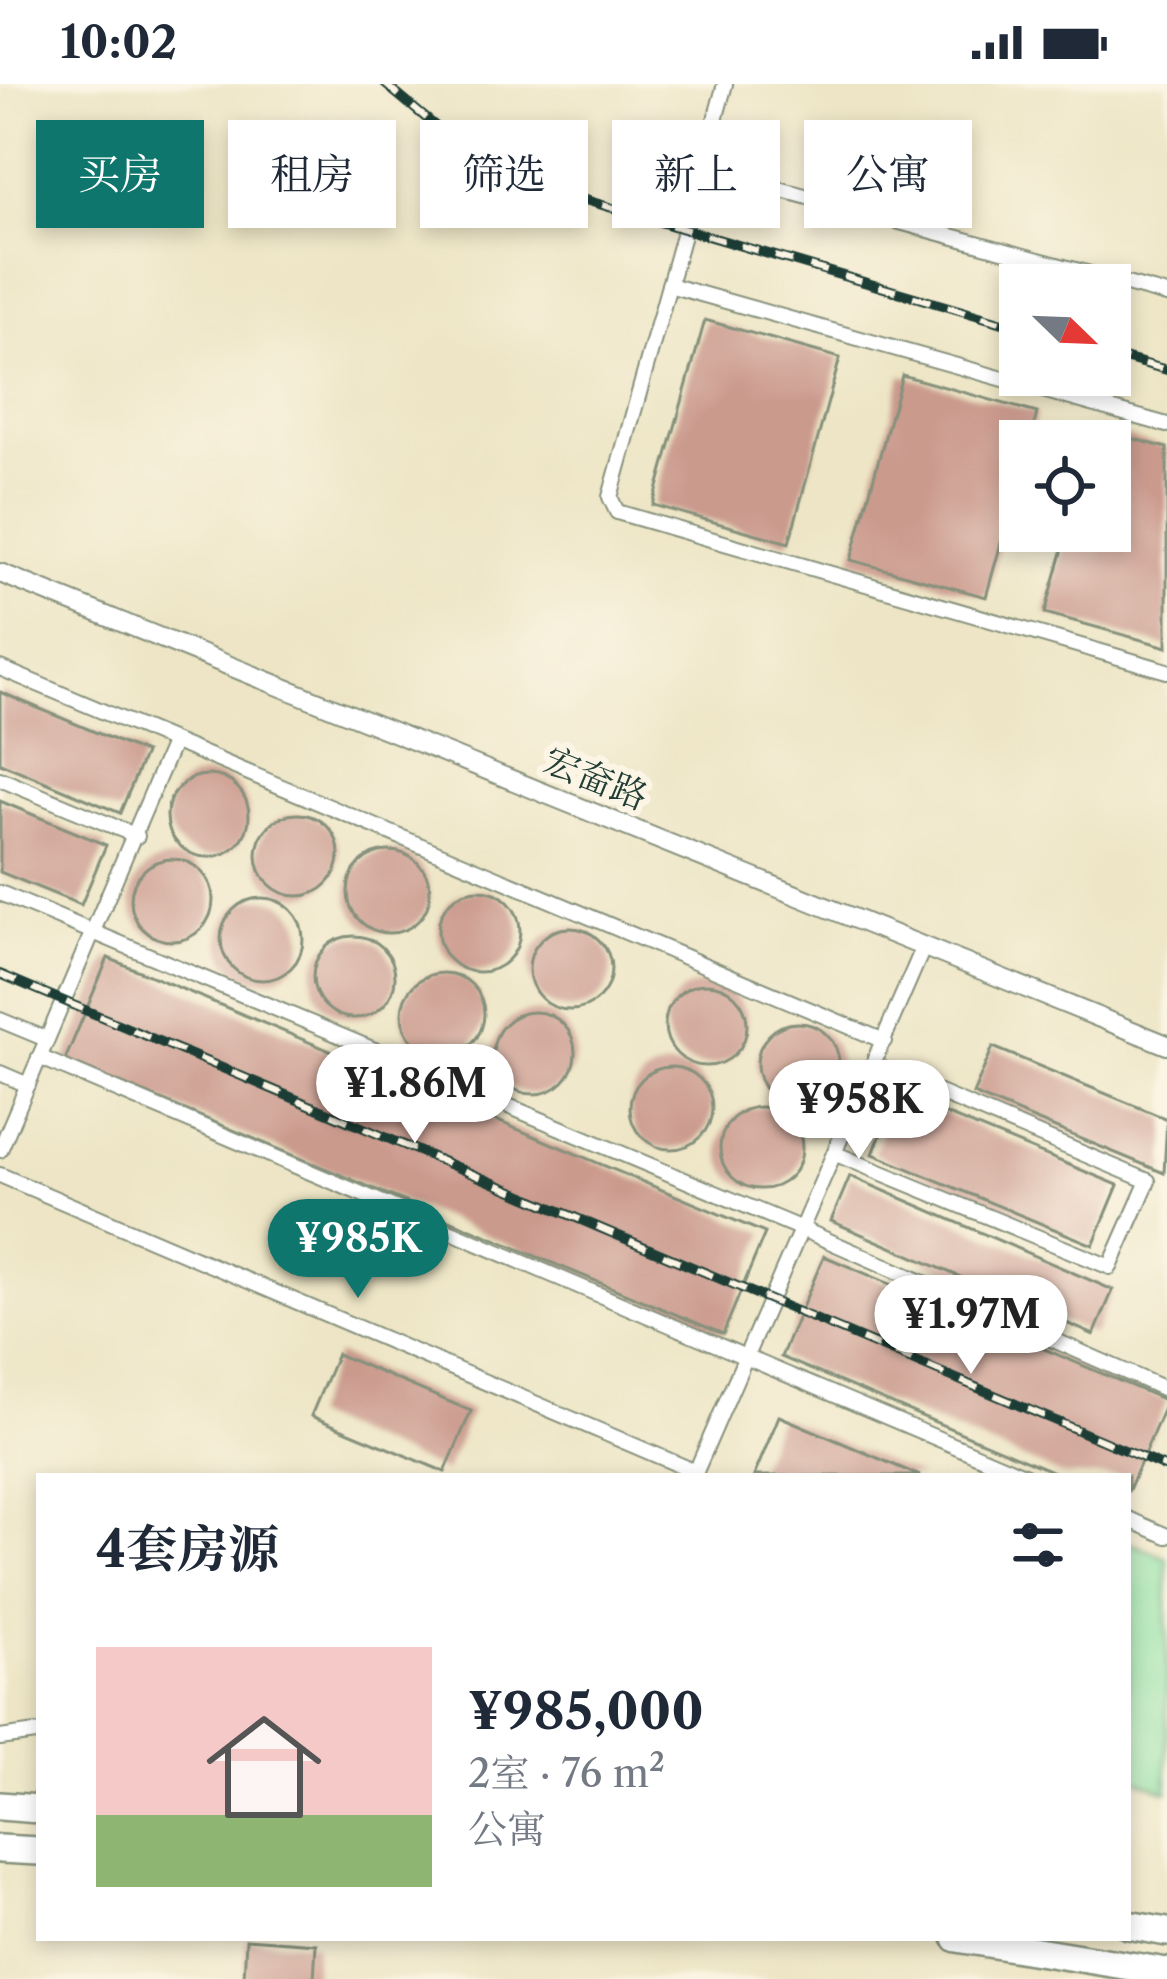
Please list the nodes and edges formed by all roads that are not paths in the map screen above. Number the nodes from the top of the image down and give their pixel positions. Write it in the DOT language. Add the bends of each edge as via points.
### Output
graph roads {
  1 [pos="725,84"];
  2 [pos="715,120"];
  3 [pos="780,189"];
  4 [pos="685,228"];
  5 [pos="669,285"];
  6 [pos="1167,296"];
  7 [pos="1167,425"];
  8 [pos="0,573"];
  9 [pos="0,668"];
  10 [pos="1167,671"];
  11 [pos="173,742"];
  12 [pos="0,779"];
  13 [pos="137,836"];
  14 [pos="0,893"];
  15 [pos="94,932"];
  16 [pos="924,946"];
  17 [pos="0,1020"];
  18 [pos="46,1039"];
  19 [pos="884,1041"];
  20 [pos="1167,1045"];
  21 [pos="39,1058"];
  22 [pos="873,1065"];
  23 [pos="0,1073"];
  24 [pos="28,1085"];
  25 [pos="0,1150"];
  26 [pos="836,1154"];
  27 [pos="0,1175"];
  28 [pos="804,1230"];
  29 [pos="744,1355"];
  30 [pos="1167,1390"];
  31 [pos="693,1473"];
  32 [pos="695,1473"];
  33 [pos="1019,1473"];
  34 [pos="1131,1520"];
  35 [pos="1167,1535"];
  36 [pos="36,1733"];
  37 [pos="0,1738"];
  38 [pos="0,1806"];
  39 [pos="36,1809"];
  40 [pos="0,1849"];
  41 [pos="36,1851"];
  42 [pos="1131,1926"];
  43 [pos="1167,1932"];
  44 [pos="976,1941"];
  45 [pos="1167,1972"];
  1 -- 2 [label="street"];
  3 -- 6 [label="street"];
  4 -- 5 [label="street"];
  5 -- 7 [label="street"];
  5 -- 10 [label="street" via="610,497 617,512"];
  8 -- 16 [label="street, 宏奤路"];
  9 -- 11 [label="street"];
  11 -- 13 [label="street"];
  11 -- 19 [label="street"];
  12 -- 13 [label="street"];
  13 -- 15 [label="street"];
  14 -- 15 [label="street"];
  15 -- 18 [label="street"];
  15 -- 28 [label="street"];
  16 -- 19 [label="street"];
  16 -- 20 [label="street, 宏奤路"];
  17 -- 18 [label="street"];
  18 -- 21 [label="street"];
  19 -- 22 [label="street"];
  21 -- 24 [label="street"];
  21 -- 29 [label="street"];
  22 -- 26 [label="street"];
  22 -- 26 [label="street" via="1148,1181 1110,1267"];
  23 -- 24 [label="street"];
  24 -- 25 [label="street"];
  26 -- 28 [label="street"];
  27 -- 31 [label="street"];
  28 -- 29 [label="street"];
  28 -- 30 [label="street"];
  29 -- 32 [label="street"];
  29 -- 33 [label="street"];
  34 -- 35 [label="street"];
  36 -- 37 [label="street"];
  38 -- 39 [label="highway"];
  40 -- 41 [label="highway"];
  42 -- 43 [label="highway"];
  44 -- 45 [label="highway"];
}
